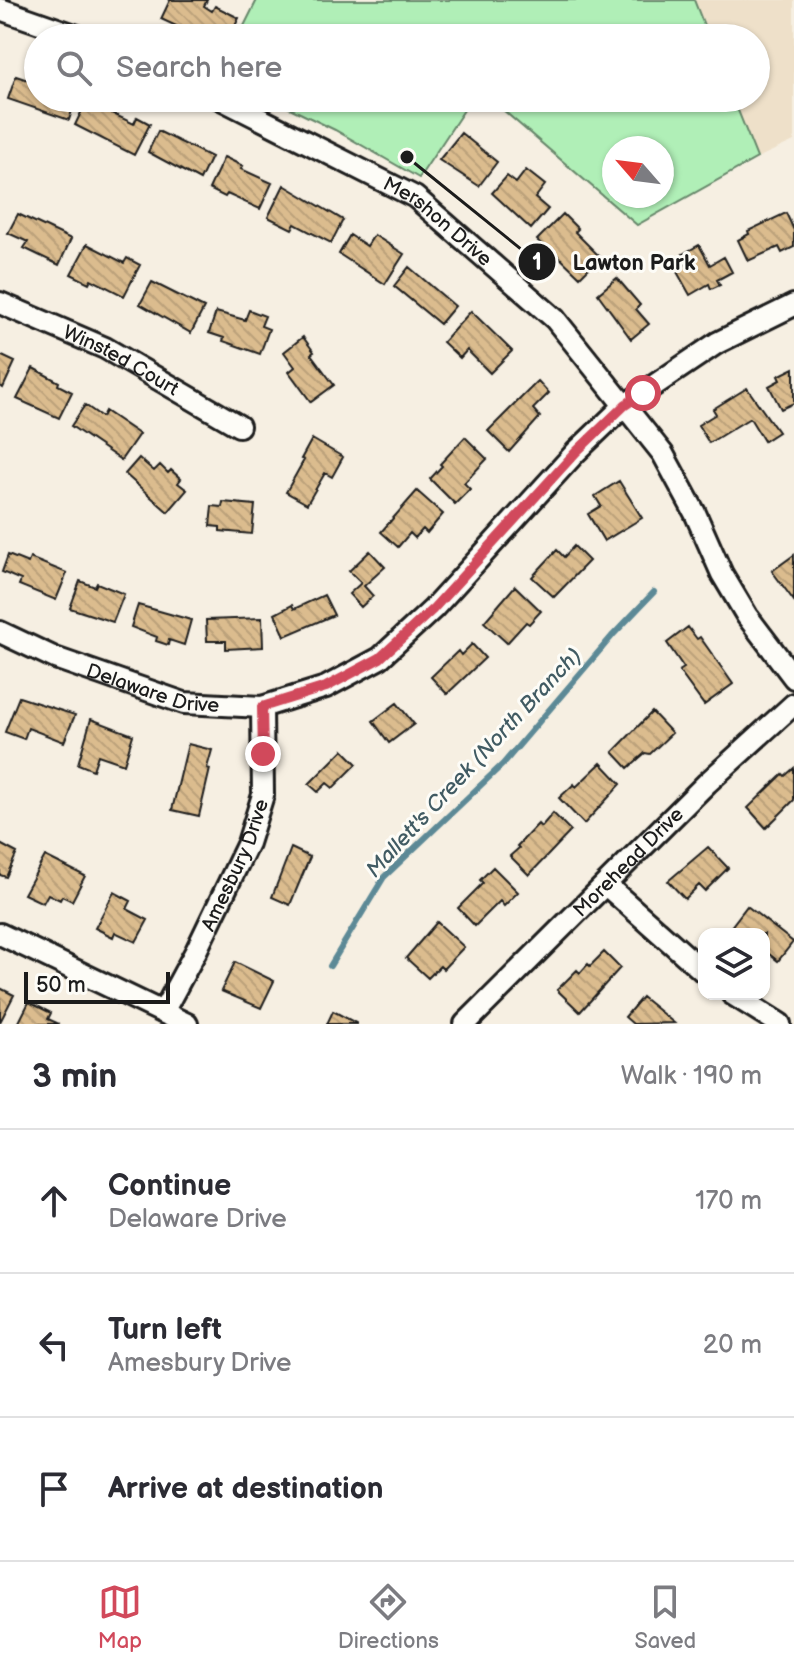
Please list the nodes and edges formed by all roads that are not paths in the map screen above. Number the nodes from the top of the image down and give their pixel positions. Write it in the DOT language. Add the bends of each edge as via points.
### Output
graph roads {
  1 [pos="0,9"];
  2 [pos="43,24"];
  3 [pos="247,112"];
  4 [pos="0,303"];
  5 [pos="794,305"];
  6 [pos="625,405"];
  7 [pos="239,426"];
  8 [pos="0,632"];
  9 [pos="794,678"];
  10 [pos="794,704"];
  11 [pos="262,707"];
  12 [pos="606,885"];
  13 [pos="0,934"];
  14 [pos="698,967"];
  15 [pos="742,1000"];
  16 [pos="163,1012"];
  17 [pos="187,1024"];
  18 [pos="465,1024"];
  19 [pos="780,1024"];
  1 -- 2 [label="street"];
  3 -- 6 [label="street, Mershon Drive" via="415,197 555,319"];
  4 -- 7 [label="street, Winsted Court" via="105,348"];
  5 -- 6 [label="street, Delaware Drive" via="717,343"];
  6 -- 9 [label="street, Mershon Drive" via="663,454 747,616"];
  6 -- 11 [label="street, Delaware Drive" via="380,658 326,687"];
  8 -- 11 [label="street, Delaware Drive" via="55,658 184,703"];
  10 -- 12 [label="street, Morehead Drive"];
  11 -- 16 [label="street, Amesbury Drive" via="263,795 248,843"];
  12 -- 14 [label="street"];
  12 -- 18 [label="street, Morehead Drive"];
  13 -- 16 [label="street"];
  15 -- 19 [label="street"];
  16 -- 17 [label="street"];
}
